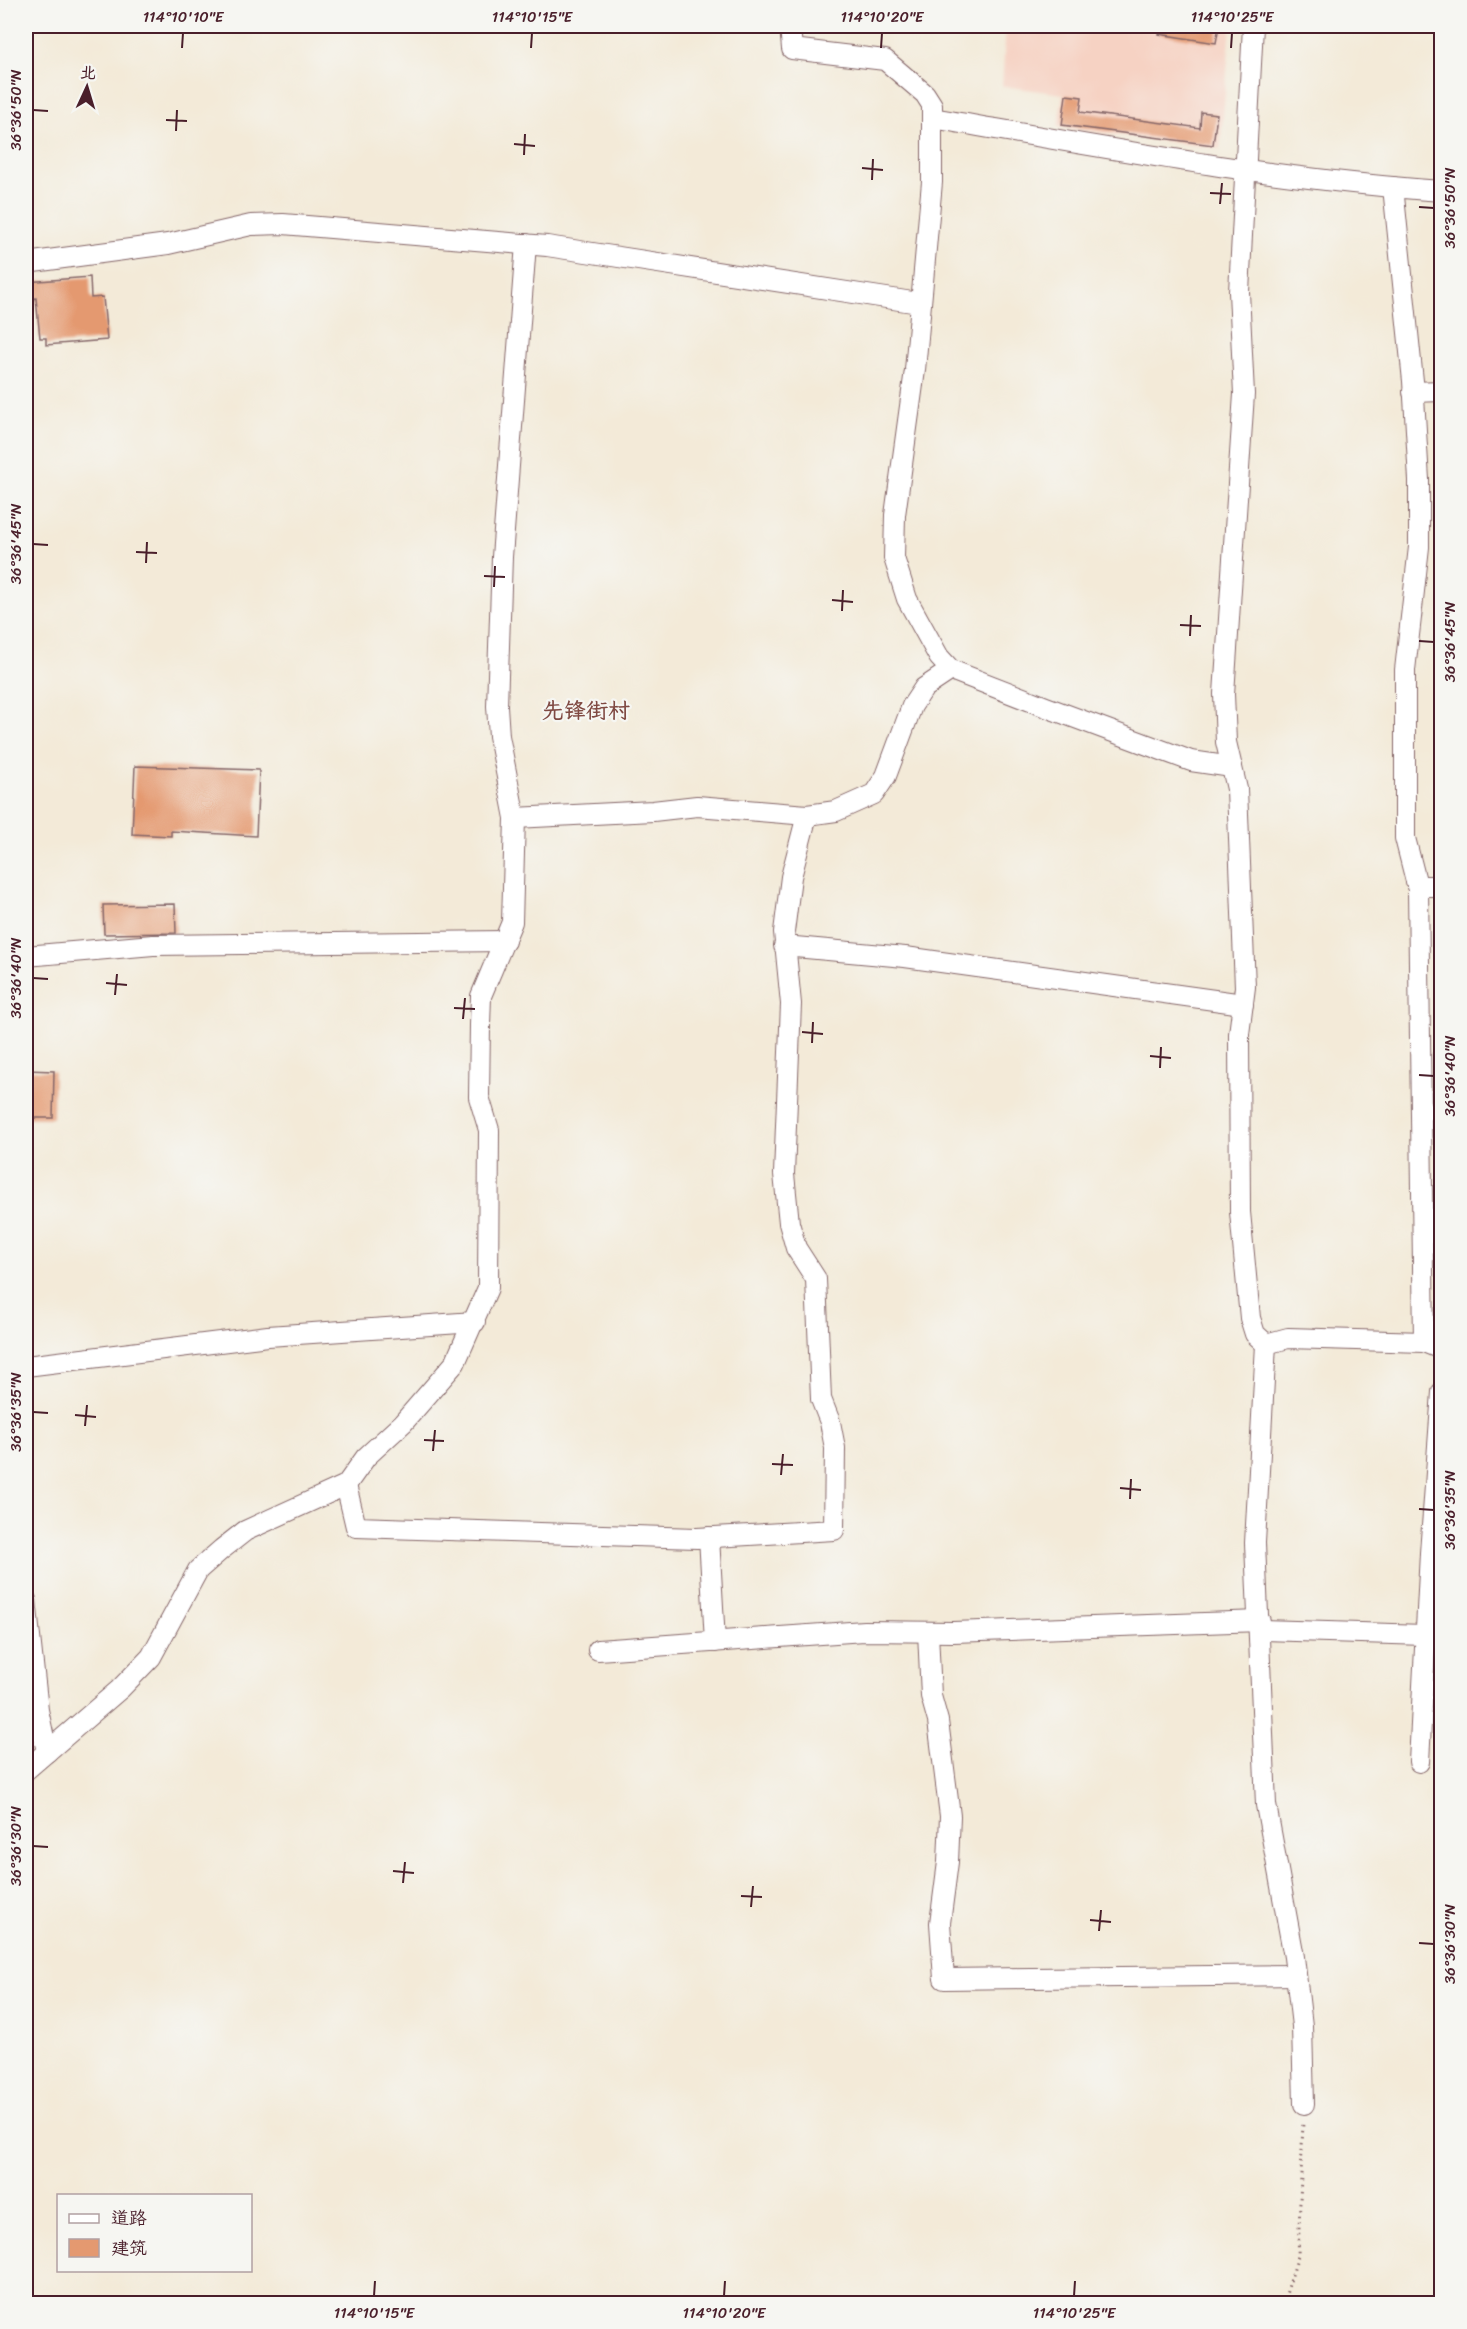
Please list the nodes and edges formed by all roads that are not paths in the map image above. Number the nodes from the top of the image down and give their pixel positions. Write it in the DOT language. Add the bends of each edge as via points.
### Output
graph roads {
  1 [pos="790,26"];
  2 [pos="1253,26"];
  3 [pos="932,118"];
  4 [pos="1244,169"];
  5 [pos="1393,187"];
  6 [pos="1442,191"];
  7 [pos="526,244"];
  8 [pos="26,262"];
  9 [pos="919,303"];
  10 [pos="1413,392"];
  11 [pos="1442,392"];
  12 [pos="951,670"];
  13 [pos="1232,767"];
  14 [pos="807,815"];
  15 [pos="515,818"];
  16 [pos="1417,886"];
  17 [pos="1442,886"];
  18 [pos="505,941"];
  19 [pos="784,946"];
  20 [pos="26,956"];
  21 [pos="1243,1004"];
  22 [pos="475,1322"];
  23 [pos="1424,1342"];
  24 [pos="1266,1344"];
  25 [pos="1442,1353"];
  26 [pos="26,1366"];
  27 [pos="1442,1392"];
  28 [pos="346,1485"];
  29 [pos="709,1537"];
  30 [pos="26,1600"];
  31 [pos="1260,1626"];
  32 [pos="928,1632"];
  33 [pos="1425,1635"];
  34 [pos="715,1642"];
  35 [pos="598,1650"];
  36 [pos="47,1752"];
  37 [pos="1419,1762"];
  38 [pos="26,1770"];
  39 [pos="1296,1975"];
  40 [pos="1304,2104"];
  1 -- 3 [label="street" via="792,49 885,60 925,94 932,105"];
  2 -- 4 [label="street"];
  3 -- 4 [label="street"];
  3 -- 9 [label="street" via="933,182"];
  4 -- 5 [label="street"];
  4 -- 13 [label="street" via="1239,292 1244,394 1224,694 1226,742"];
  5 -- 6 [label="street"];
  5 -- 10 [label="street"];
  7 -- 8 [label="street" via="272,224 168,244"];
  7 -- 9 [label="street"];
  7 -- 15 [label="street" via="502,557 497,706"];
  9 -- 12 [label="street" via="915,370 895,515 894,558 907,599 939,657"];
  10 -- 11 [label="street"];
  10 -- 16 [label="street" via="1419,547 1405,670 1405,838"];
  12 -- 13 [label="street" via="1191,761"];
  12 -- 14 [label="street" via="924,688 912,706 886,776 874,794 836,811"];
  13 -- 21 [label="street" via="1237,789"];
  14 -- 15 [label="street" via="697,806 653,812"];
  14 -- 19 [label="street" via="791,877"];
  15 -- 18 [label="street" via="512,922"];
  16 -- 17 [label="street"];
  16 -- 23 [label="street"];
  18 -- 20 [label="street" via="153,945"];
  18 -- 22 [label="street" via="481,996 479,1097 489,1130 489,1263 488,1288"];
  19 -- 21 [label="street" via="905,957"];
  19 -- 29 [label="street" via="791,1004 784,1174 796,1248 816,1279 821,1399 835,1448 834,1530"];
  21 -- 24 [label="street" via="1239,1034 1240,1212 1250,1318 1255,1334"];
  22 -- 26 [label="street" via="268,1336"];
  22 -- 28 [label="street" via="455,1363 403,1423 366,1457"];
  23 -- 24 [label="street" via="1288,1338"];
  23 -- 25 [label="street"];
  24 -- 31 [label="street" via="1255,1543"];
  27 -- 33 [label="street"];
  28 -- 29 [label="street" via="356,1527"];
  28 -- 36 [label="street" via="246,1531 198,1570 152,1658"];
  29 -- 34 [label="street"];
  30 -- 36 [label="street" via="38,1710"];
  31 -- 32 [label="street"];
  31 -- 33 [label="street"];
  31 -- 39 [label="street" via="1266,1805"];
  32 -- 34 [label="street" via="864,1631"];
  32 -- 39 [label="street" via="931,1696 938,1720 950,1816 940,1923 944,1979"];
  33 -- 37 [label="street"];
  34 -- 35 [label="street"];
  36 -- 38 [label="street"];
  39 -- 40 [label="street"];
}
